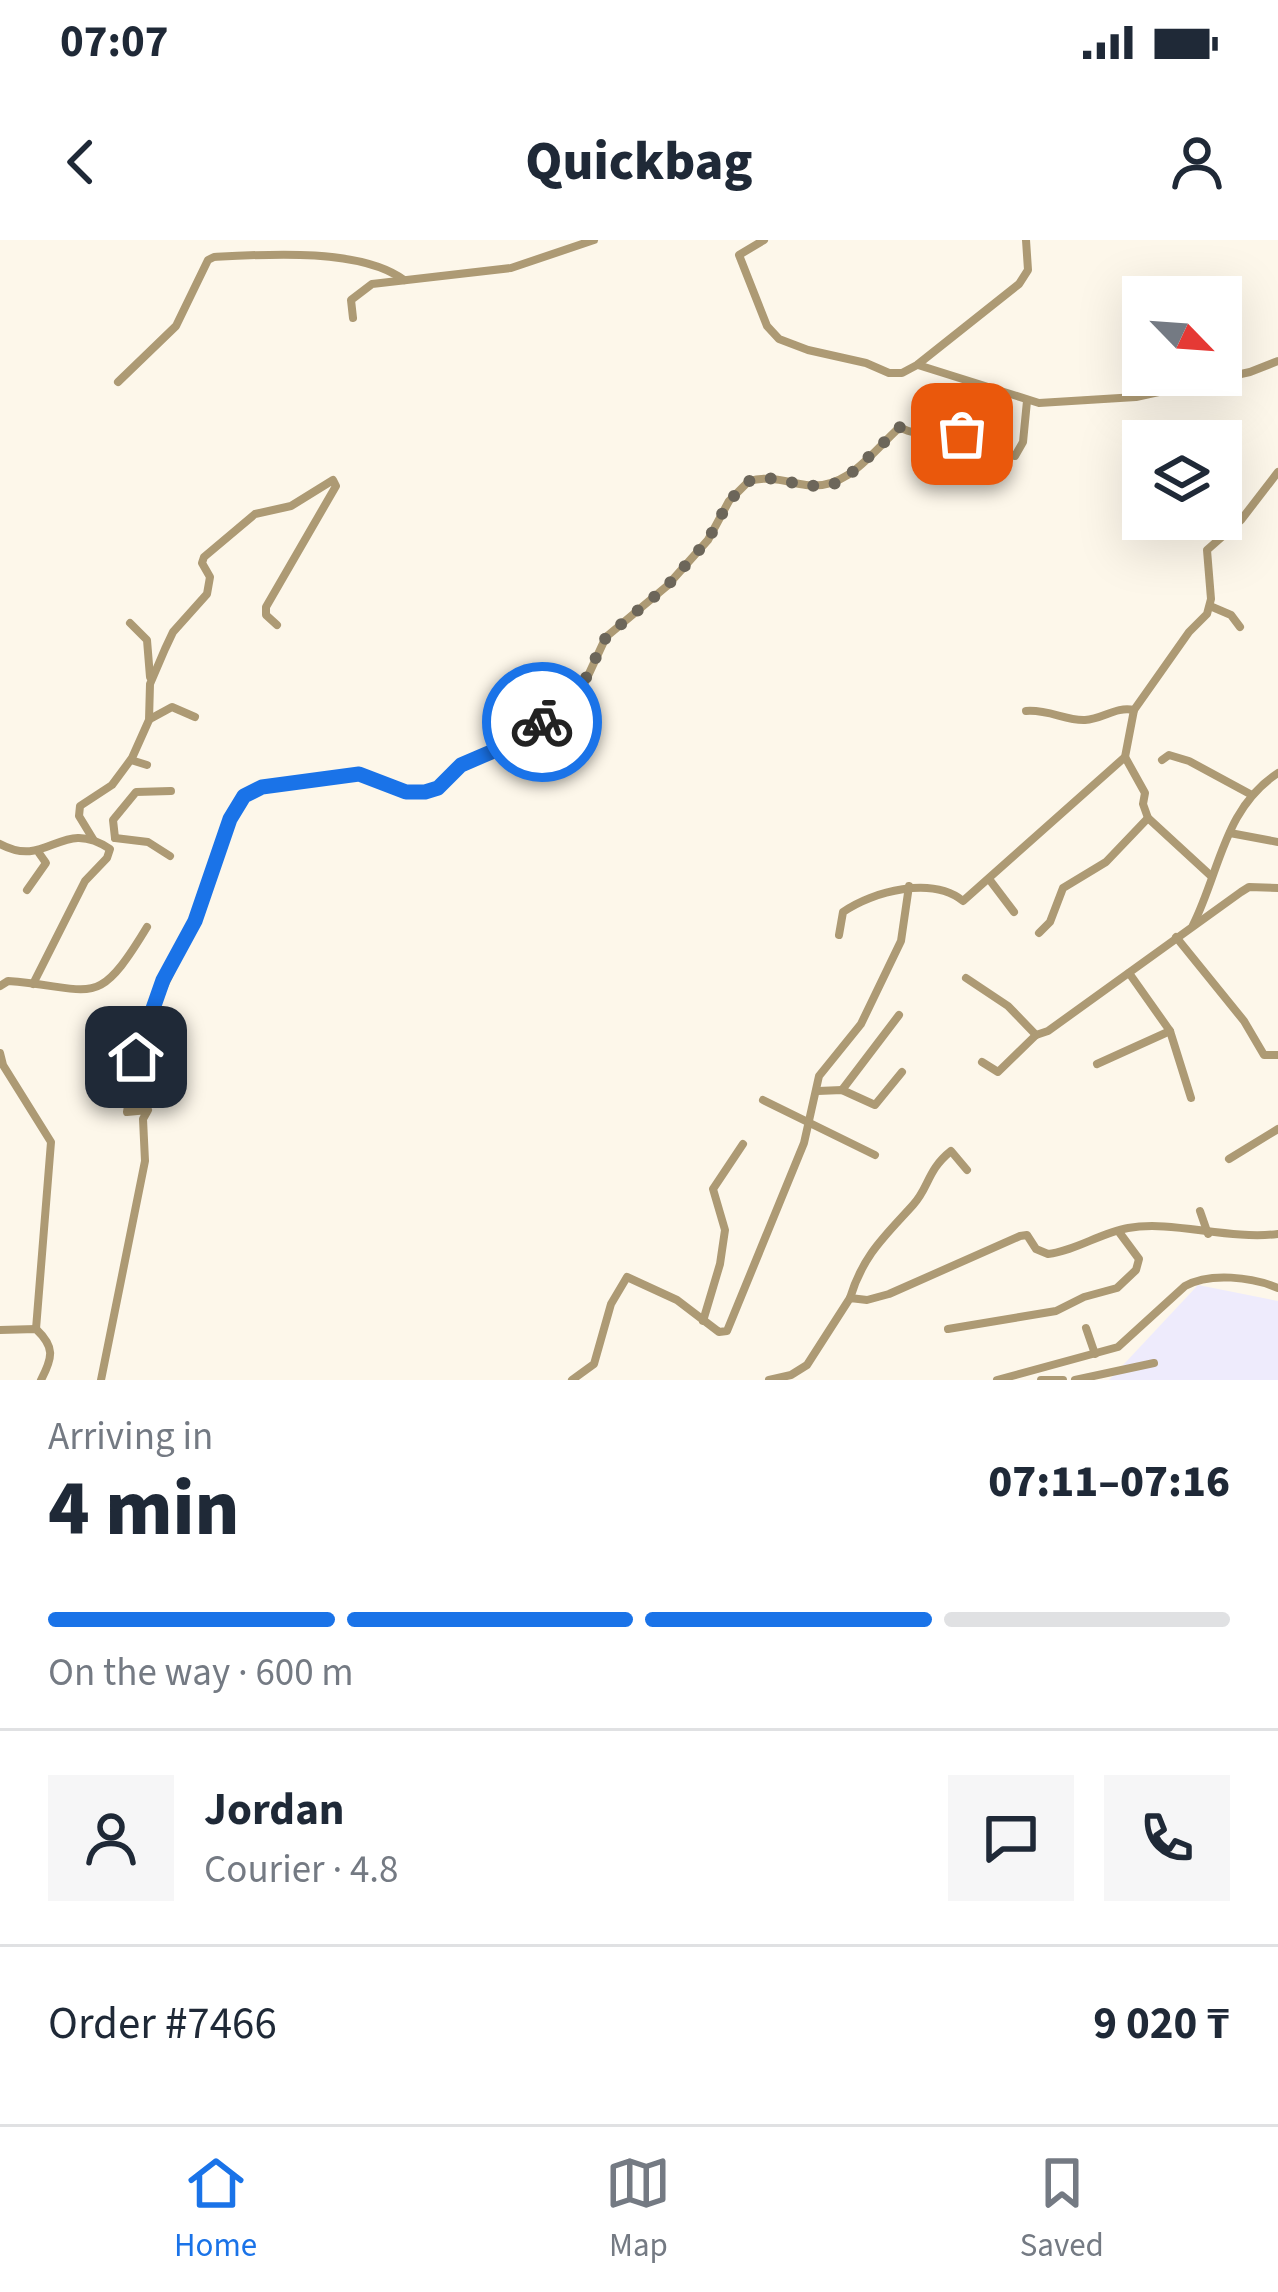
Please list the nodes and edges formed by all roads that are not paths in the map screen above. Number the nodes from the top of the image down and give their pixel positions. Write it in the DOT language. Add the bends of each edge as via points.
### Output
graph roads {
  1 [pos="594,240"];
  2 [pos="764,240"];
  3 [pos="1025,240"];
  4 [pos="404,280"];
  5 [pos="353,318"];
  6 [pos="1278,361"];
  7 [pos="917,365"];
  8 [pos="118,382"];
  9 [pos="1027,401"];
  10 [pos="1278,472"];
  11 [pos="1210,606"];
  12 [pos="130,623"];
  13 [pos="277,625"];
  14 [pos="1240,627"];
  15 [pos="150,684"];
  16 [pos="1134,710"];
  17 [pos="1025,711"];
  18 [pos="195,717"];
  19 [pos="149,720"];
  20 [pos="1125,757"];
  21 [pos="130,760"];
  22 [pos="1162,760"];
  23 [pos="147,765"];
  24 [pos="1278,773"];
  25 [pos="171,791"];
  26 [pos="1250,794"];
  27 [pos="1148,818"];
  28 [pos="1230,833"];
  29 [pos="115,838"];
  30 [pos="93,839"];
  31 [pos="1278,842"];
  32 [pos="0,844"];
  33 [pos="110,850"];
  34 [pos="39,853"];
  35 [pos="170,856"];
  36 [pos="1210,875"];
  37 [pos="989,878"];
  38 [pos="909,886"];
  39 [pos="1278,887"];
  40 [pos="27,890"];
  41 [pos="1014,912"];
  42 [pos="147,927"];
  43 [pos="1192,927"];
  44 [pos="1040,933"];
  45 [pos="839,935"];
  46 [pos="1176,937"];
  47 [pos="1129,973"];
  48 [pos="966,978"];
  49 [pos="33,984"];
  50 [pos="0,986"];
  51 [pos="899,1015"];
  52 [pos="1170,1031"];
  53 [pos="1036,1035"];
  54 [pos="0,1053"];
  55 [pos="1278,1055"];
  56 [pos="982,1062"];
  57 [pos="1097,1064"];
  58 [pos="3,1065"];
  59 [pos="902,1072"];
  60 [pos="0,1076"];
  61 [pos="842,1090"];
  62 [pos="818,1091"];
  63 [pos="1191,1098"];
  64 [pos="763,1100"];
  65 [pos="810,1123"];
  66 [pos="1278,1129"];
  67 [pos="743,1144"];
  68 [pos="874,1155"];
  69 [pos="1229,1159"];
  70 [pos="968,1170"];
  71 [pos="1200,1211"];
  72 [pos="1119,1232"];
  73 [pos="1208,1234"];
  74 [pos="1278,1234"];
  75 [pos="1278,1288"];
  76 [pos="850,1298"];
  77 [pos="703,1321"];
  78 [pos="1087,1328"];
  79 [pos="36,1329"];
  80 [pos="948,1329"];
  81 [pos="0,1330"];
  82 [pos="1095,1354"];
  83 [pos="1154,1363"];
  84 [pos="1015,1378"];
  85 [pos="41,1380"];
  86 [pos="101,1380"];
  87 [pos="572,1380"];
  88 [pos="769,1380"];
  89 [pos="997,1380"];
  90 [pos="1041,1380"];
  91 [pos="1064,1380"];
  92 [pos="1075,1380"];
  1 -- 4 [label="street" via="511,268"];
  2 -- 7 [label="street" via="739,255 779,339 889,373"];
  3 -- 7 [label="street" via="1029,264 1019,284"];
  4 -- 5 [label="street" via="365,286 351,300"];
  4 -- 8 [label="street" via="344,259 214,257 176,326"];
  6 -- 9 [label="street" via="1136,397"];
  7 -- 9 [label="street"];
  9 -- 86 [label="street" via="1015,456 955,432 900,427 834,484 749,481 667,586 606,637 571,705 461,765 438,788 416,794 359,774 244,796 136,1057 127,1112 148,1110 145,1160"];
  10 -- 11 [label="street" via="1207,550"];
  11 -- 14 [label="street"];
  11 -- 16 [label="street"];
  12 -- 15 [label="street" via="147,640"];
  13 -- 15 [label="street" via="266,607 333,480 290,506 255,514 204,557 207,594 173,632"];
  15 -- 19 [label="street"];
  16 -- 17 [label="street" via="1086,720"];
  16 -- 20 [label="street"];
  18 -- 19 [label="street" via="172,707"];
  19 -- 21 [label="street"];
  20 -- 27 [label="street" via="1145,793"];
  20 -- 37 [label="street"];
  21 -- 23 [label="street"];
  21 -- 30 [label="street" via="112,785 80,806"];
  22 -- 26 [label="street" via="1189,761"];
  24 -- 26 [label="street"];
  25 -- 29 [label="street" via="136,792 113,820"];
  26 -- 28 [label="street"];
  27 -- 36 [label="street"];
  27 -- 44 [label="street" via="1106,862 1063,888"];
  28 -- 31 [label="street"];
  28 -- 36 [label="street"];
  29 -- 33 [label="street"];
  29 -- 35 [label="street" via="148,842"];
  30 -- 33 [label="street"];
  30 -- 34 [label="street" via="58,841"];
  32 -- 34 [label="street"];
  33 -- 49 [label="street" via="85,880"];
  34 -- 40 [label="street" via="46,863"];
  36 -- 43 [label="street"];
  37 -- 38 [label="street" via="963,901"];
  37 -- 41 [label="street"];
  38 -- 45 [label="street" via="843,912"];
  38 -- 62 [label="street" via="901,941 862,1024 819,1076"];
  39 -- 43 [label="street" via="1249,887"];
  42 -- 49 [label="street" via="101,988"];
  43 -- 46 [label="street"];
  46 -- 47 [label="street"];
  46 -- 55 [label="street" via="1264,1055"];
  47 -- 52 [label="street"];
  47 -- 53 [label="street"];
  48 -- 53 [label="street"];
  49 -- 50 [label="street"];
  51 -- 61 [label="street"];
  52 -- 57 [label="street"];
  52 -- 63 [label="street"];
  53 -- 56 [label="street" via="998,1072"];
  54 -- 58 [label="street"];
  58 -- 60 [label="street"];
  58 -- 79 [label="street" via="50,1142"];
  59 -- 61 [label="street" via="875,1105"];
  61 -- 62 [label="street"];
  62 -- 65 [label="street"];
  64 -- 65 [label="street"];
  65 -- 68 [label="street"];
  65 -- 77 [label="street" via="727,1331"];
  66 -- 69 [label="street"];
  67 -- 77 [label="street" via="713,1189 725,1230"];
  70 -- 76 [label="street" via="951,1151 936,1164 916,1202 875,1245"];
  71 -- 73 [label="street"];
  72 -- 73 [label="street"];
  72 -- 76 [label="street" via="1048,1254 1020,1236 890,1294"];
  72 -- 80 [label="street" via="1139,1259 1117,1288 1057,1311"];
  73 -- 74 [label="street"];
  75 -- 82 [label="street" via="1192,1281 1118,1347"];
  76 -- 88 [label="street" via="807,1365"];
  77 -- 87 [label="street" via="627,1277 594,1364"];
  78 -- 82 [label="street"];
  79 -- 81 [label="street"];
  79 -- 85 [label="street" via="51,1345"];
  82 -- 84 [label="street"];
  83 -- 92 [label="street"];
  84 -- 89 [label="street"];
  90 -- 91 [label="street"];
}
